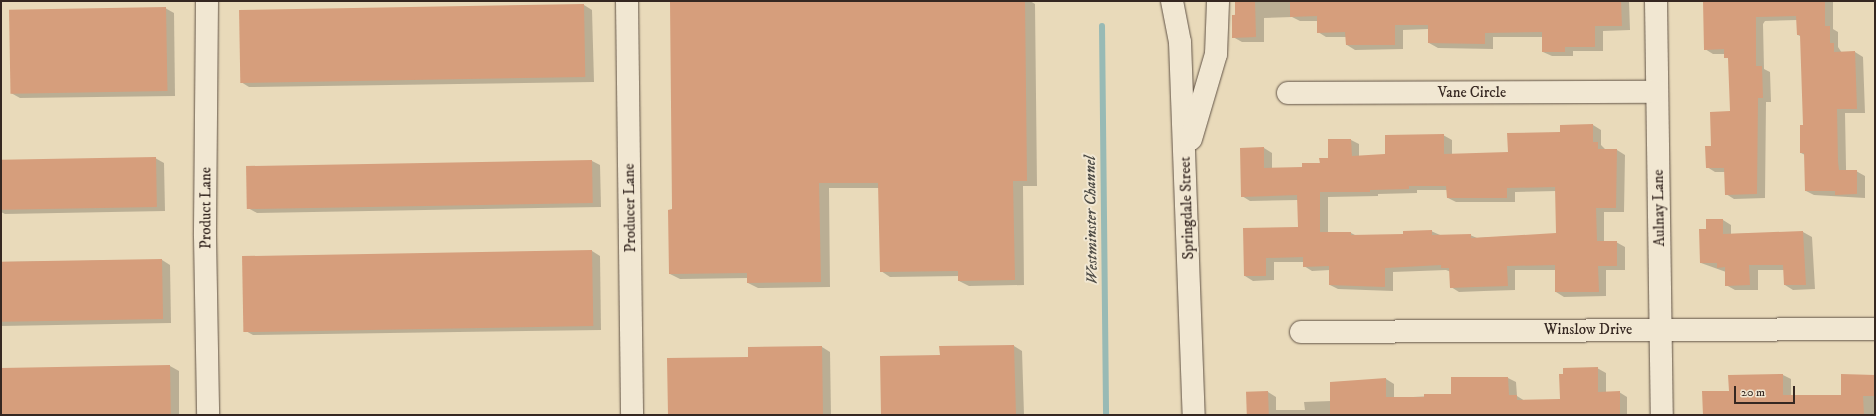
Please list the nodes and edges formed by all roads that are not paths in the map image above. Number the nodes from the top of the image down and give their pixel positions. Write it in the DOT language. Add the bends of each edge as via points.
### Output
graph roads {
  1 [pos="207,1"];
  2 [pos="627,1"];
  3 [pos="1172,1"];
  4 [pos="1218,1"];
  5 [pos="1656,1"];
  6 [pos="1657,92"];
  7 [pos="1288,93"];
  8 [pos="1186,155"];
  9 [pos="1875,329"];
  10 [pos="1660,330"];
  11 [pos="1301,332"];
  12 [pos="208,415"];
  13 [pos="632,415"];
  14 [pos="1194,415"];
  15 [pos="1662,415"];
  1 -- 12 [label="street, Product Lane" via="205,236"];
  2 -- 13 [label="street, Producer Lane"];
  3 -- 8 [label="street, Springdale Street" via="1180,42"];
  4 -- 8 [label="street" via="1216,54"];
  5 -- 6 [label="street, Aulnay Lane"];
  6 -- 7 [label="street, Vane Circle"];
  6 -- 10 [label="street, Aulnay Lane"];
  8 -- 14 [label="street, Springdale Street"];
  9 -- 10 [label="street, Winslow Drive"];
  10 -- 11 [label="street, Winslow Drive"];
  10 -- 15 [label="street, Aulnay Lane"];
}
